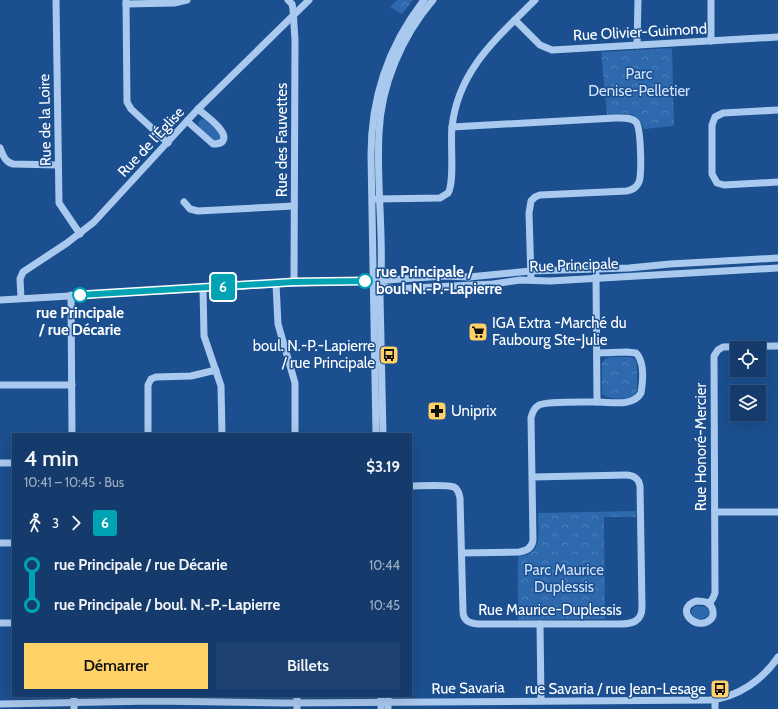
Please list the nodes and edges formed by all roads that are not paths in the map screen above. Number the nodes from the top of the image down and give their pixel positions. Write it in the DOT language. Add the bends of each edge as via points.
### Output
graph roads {
  1 [pos="56,0"];
  2 [pos="187,0"];
  3 [pos="288,0"];
  4 [pos="309,0"];
  5 [pos="424,0"];
  6 [pos="433,0"];
  7 [pos="535,0"];
  8 [pos="638,0"];
  9 [pos="711,0"];
  10 [pos="126,2"];
  11 [pos="294,15"];
  12 [pos="515,20"];
  13 [pos="778,37"];
  14 [pos="712,40"];
  15 [pos="638,45"];
  16 [pos="198,109"];
  17 [pos="778,110"];
  18 [pos="187,121"];
  19 [pos="452,127"];
  20 [pos="168,143"];
  21 [pos="0,148"];
  22 [pos="58,165"];
  23 [pos="778,182"];
  24 [pos="376,199"];
  25 [pos="184,202"];
  26 [pos="294,206"];
  27 [pos="80,234"];
  28 [pos="778,258"];
  29 [pos="778,268"];
  30 [pos="596,269"];
  31 [pos="530,271"];
  32 [pos="596,278"];
  33 [pos="531,280"];
  34 [pos="373,281"];
  35 [pos="294,282"];
  36 [pos="381,283"];
  37 [pos="276,284"];
  38 [pos="203,288"];
  39 [pos="71,295"];
  40 [pos="21,298"];
  41 [pos="0,300"];
  42 [pos="778,346"];
  43 [pos="597,353"];
  44 [pos="216,370"];
  45 [pos="0,385"];
  46 [pos="72,385"];
  47 [pos="597,402"];
  48 [pos="72,433"];
  49 [pos="148,433"];
  50 [pos="222,433"];
  51 [pos="295,433"];
  52 [pos="376,433"];
  53 [pos="384,433"];
  54 [pos="0,463"];
  55 [pos="12,463"];
  56 [pos="533,477"];
  57 [pos="412,486"];
  58 [pos="715,512"];
  59 [pos="778,512"];
  60 [pos="0,543"];
  61 [pos="12,543"];
  62 [pos="462,552"];
  63 [pos="709,604"];
  64 [pos="0,623"];
  65 [pos="12,623"];
  66 [pos="540,624"];
  67 [pos="778,657"];
  68 [pos="715,699"];
  69 [pos="541,700"];
  70 [pos="468,701"];
  71 [pos="384,702"];
  72 [pos="74,703"];
  73 [pos="297,703"];
  74 [pos="0,704"];
  75 [pos="467,709"];
  76 [pos="715,709"];
  1 -- 22 [label="street, Rue de la Loire"];
  2 -- 10 [label="street" via="178,3"];
  3 -- 11 [label="street, Rue des Fauvettes" via="293,5"];
  4 -- 11 [label="street, Rue de l'Église"];
  5 -- 24 [label="street" via="399,37 387,63 378,93 371,137"];
  6 -- 24 [label="street" via="403,45 386,90 378,133"];
  7 -- 12 [label="street"];
  8 -- 15 [label="street"];
  9 -- 14 [label="street"];
  10 -- 20 [label="street" via="127,102 131,109"];
  11 -- 16 [label="street, Rue de l'Église"];
  11 -- 26 [label="street, Rue des Fauvettes"];
  12 -- 15 [label="street, Rue Olivier-Guimond" via="540,46 548,49"];
  12 -- 19 [label="street" via="482,54 468,76 459,97"];
  13 -- 14 [label="street, Rue Olivier-Guimond"];
  14 -- 15 [label="street, Rue Olivier-Guimond"];
  16 -- 18 [label="street, Rue de l'Église"];
  16 -- 18 [label="street" via="222,131 223,140 219,144 213,144"];
  17 -- 23 [label="street" via="723,113 715,117 712,125 712,174 717,182 724,185"];
  18 -- 20 [label="street, Rue de l'Église"];
  19 -- 24 [label="street" via="451,182 448,193 440,198"];
  19 -- 31 [label="street" via="615,118 631,119 638,125 640,181 635,187 627,191 540,196 531,201"];
  20 -- 27 [label="street, Rue de l'Église"];
  21 -- 22 [label="street" via="4,159 13,164"];
  22 -- 27 [label="street, Rue de la Loire" via="59,204"];
  24 -- 34 [label="street"];
  24 -- 36 [label="street"];
  25 -- 26 [label="street" via="190,209 198,212"];
  26 -- 35 [label="street, Rue des Fauvettes"];
  27 -- 40 [label="street, Rue de l'Église" via="23,272 20,279"];
  28 -- 30 [label="street, Rue Principale"];
  29 -- 32 [label="street, Rue Principale"];
  30 -- 31 [label="street, Rue Principale"];
  30 -- 32 [label="street"];
  31 -- 33 [label="street"];
  31 -- 36 [label="street, Rue Principale"];
  32 -- 33 [label="street, Rue Principale"];
  32 -- 43 [label="street"];
  33 -- 36 [label="street, Rue Principale" via="393,289"];
  34 -- 35 [label="street, Rue Principale"];
  34 -- 36 [label="street, Rue Principale"];
  34 -- 52 [label="street"];
  35 -- 37 [label="street, Rue Principale"];
  36 -- 53 [label="street"];
  37 -- 38 [label="street, Rue Principale"];
  37 -- 51 [label="street" via="278,324 295,383"];
  38 -- 39 [label="street, Rue Principale"];
  38 -- 44 [label="street" via="204,336"];
  39 -- 40 [label="street, Rue Principale"];
  39 -- 46 [label="street"];
  40 -- 41 [label="street, Rue Principale"];
  42 -- 58 [label="street, Rue Honoré-Mercier" via="723,347 714,356"];
  43 -- 47 [label="street"];
  43 -- 47 [label="street" via="636,354 641,361 642,379 641,393 634,401"];
  44 -- 49 [label="street" via="191,376 151,379 148,385"];
  44 -- 50 [label="street" via="221,386"];
  45 -- 46 [label="street"];
  46 -- 48 [label="street"];
  47 -- 56 [label="street" via="544,404 535,408 531,418"];
  54 -- 55 [label="street"];
  56 -- 62 [label="street" via="533,540 530,547 519,552"];
  56 -- 66 [label="street, Rue Maurice-Duplessis" via="630,475 637,479 640,486 642,614 639,619 626,624"];
  57 -- 62 [label="street, Rue Maurice-Duplessis" via="450,486 458,491"];
  58 -- 59 [label="street"];
  58 -- 63 [label="street, Rue Honoré-Mercier" via="715,592"];
  60 -- 61 [label="street"];
  62 -- 66 [label="street, Rue Maurice-Duplessis" via="463,616 466,620 478,624"];
  64 -- 65 [label="street"];
  66 -- 69 [label="street"];
  67 -- 68 [label="street, Rue Savaria" via="754,683 739,692"];
  68 -- 69 [label="street, Rue Savaria"];
  68 -- 76 [label="street"];
  69 -- 70 [label="street, Rue Savaria"];
  70 -- 71 [label="street, Rue Savaria"];
  70 -- 75 [label="street"];
  71 -- 73 [label="street, Rue Savaria"];
  72 -- 73 [label="street, Rue Savaria"];
  72 -- 74 [label="street, Rue Savaria"];
}
